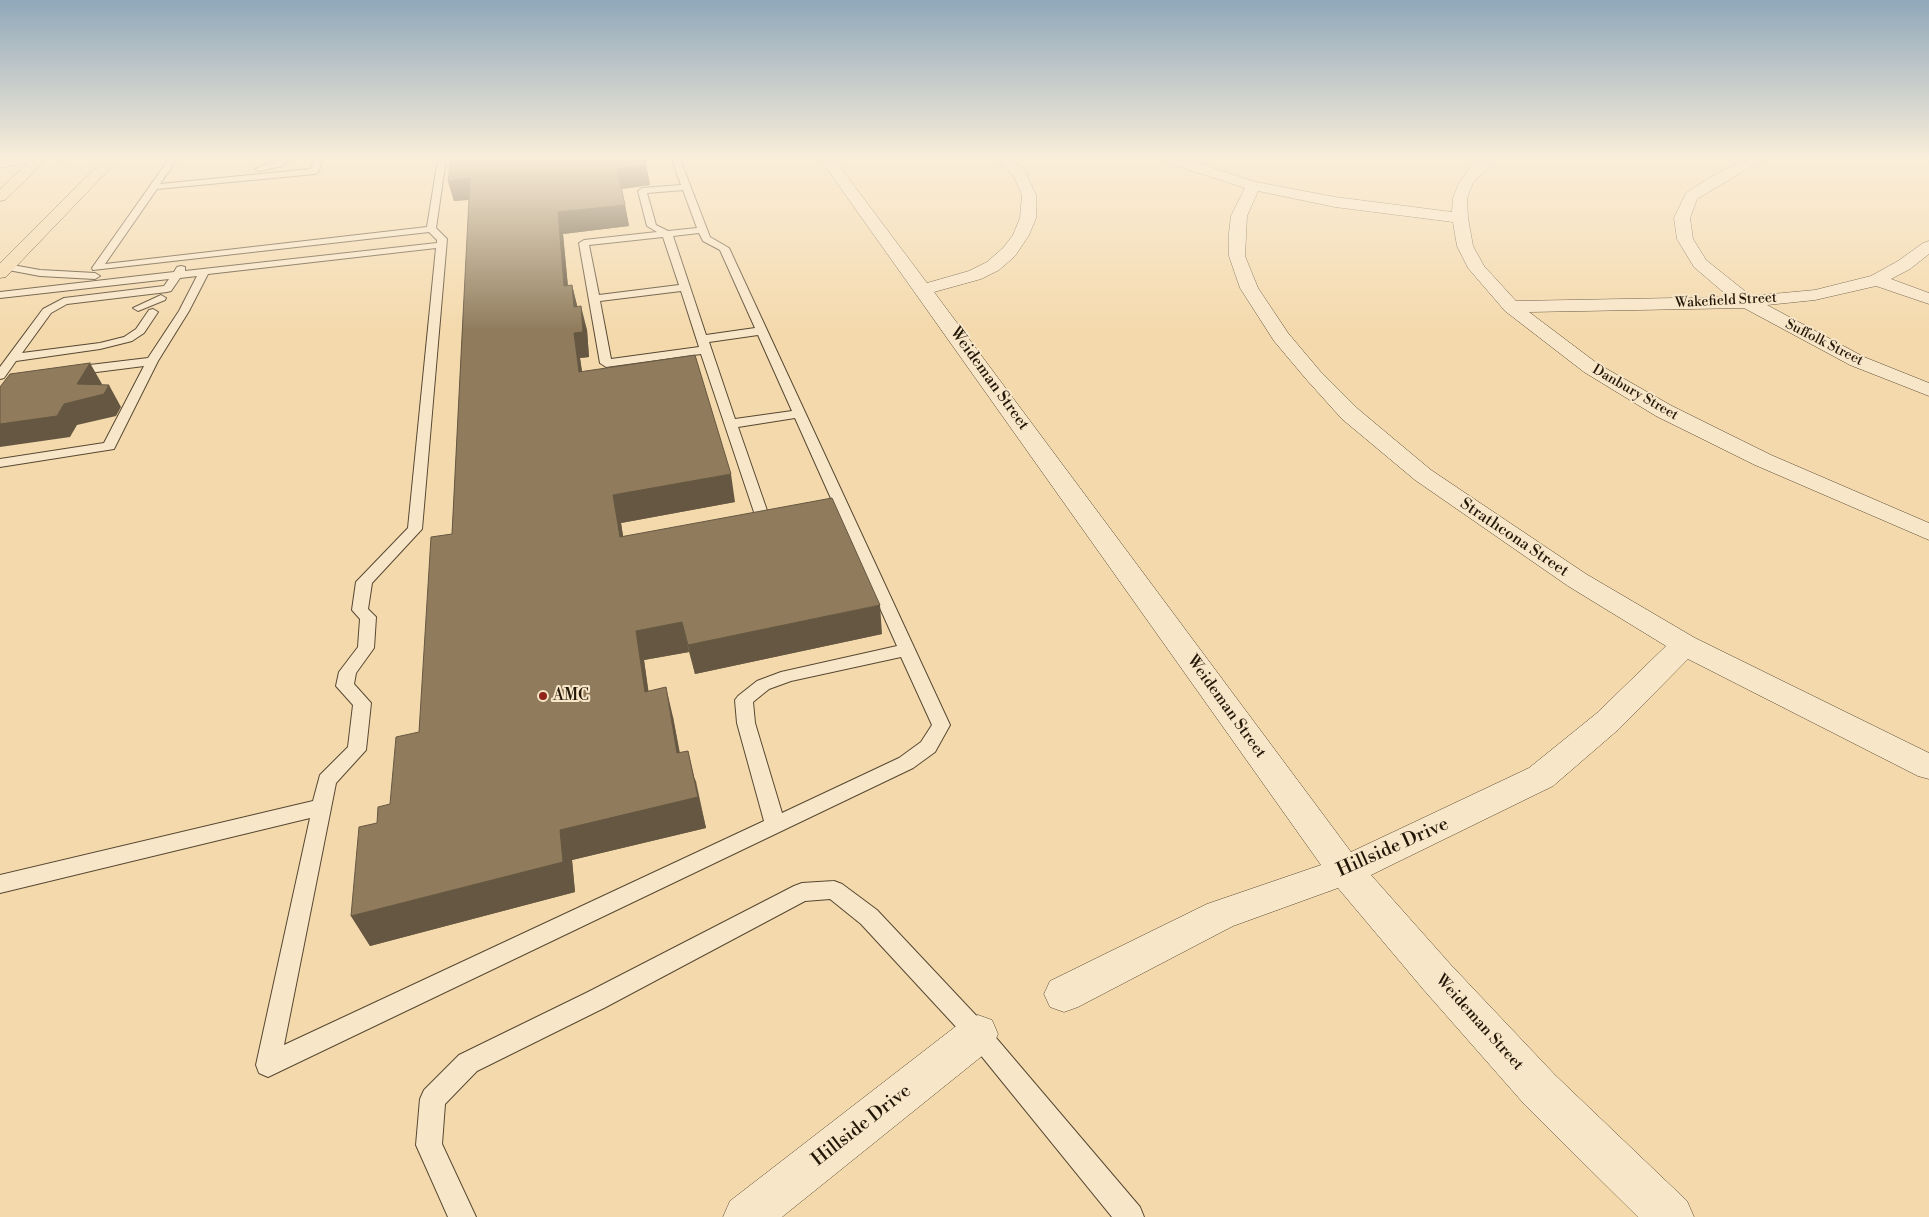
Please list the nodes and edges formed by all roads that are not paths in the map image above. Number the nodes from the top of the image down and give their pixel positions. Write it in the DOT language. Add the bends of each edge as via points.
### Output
graph roads {
  1 [pos="56,216"];
  2 [pos="133,216"];
  3 [pos="433,216"];
  4 [pos="649,216"];
  5 [pos="697,216"];
  6 [pos="869,216"];
  7 [pos="1028,216"];
  8 [pos="1239,216"];
  9 [pos="1443,216"];
  10 [pos="1683,216"];
  11 [pos="1460,218"];
  12 [pos="431,229"];
  13 [pos="703,230"];
  14 [pos="668,234"];
  15 [pos="441,244"];
  16 [pos="1929,246"];
  17 [pos="186,258"];
  18 [pos="3,270"];
  19 [pos="205,271"];
  20 [pos="178,272"];
  21 [pos="1877,280"];
  22 [pos="685,288"];
  23 [pos="923,289"];
  24 [pos="0,295"];
  25 [pos="594,299"];
  26 [pos="1929,299"];
  27 [pos="1747,302"];
  28 [pos="153,307"];
  29 [pos="1511,307"];
  30 [pos="761,331"];
  31 [pos="169,335"];
  32 [pos="128,339"];
  33 [pos="704,344"];
  34 [pos="13,358"];
  35 [pos="152,361"];
  36 [pos="57,373"];
  37 [pos="3,378"];
  38 [pos="1929,390"];
  39 [pos="799,414"];
  40 [pos="731,424"];
  41 [pos="0,463"];
  42 [pos="781,521"];
  43 [pos="764,524"];
  44 [pos="746,528"];
  45 [pos="1929,532"];
  46 [pos="1685,645"];
  47 [pos="907,650"];
  48 [pos="1929,767"];
  49 [pos="322,807"];
  50 [pos="775,825"];
  51 [pos="1345,871"];
  52 [pos="0,885"];
  53 [pos="1064,994"];
  54 [pos="978,1034"];
  55 [pos="462,1217"];
  56 [pos="746,1217"];
  57 [pos="1130,1217"];
  58 [pos="1670,1217"];
  1 -- 18 [label="main road"];
  2 -- 17 [label="lane" via="97,268"];
  3 -- 12 [label="lane"];
  4 -- 14 [label="lane" via="652,226"];
  5 -- 13 [label="lane"];
  6 -- 23 [label="street, Weideman Street"];
  7 -- 23 [label="street" via="1010,252 993,266 955,282"];
  8 -- 46 [label="street, Strathcona Street" via="1237,256 1263,312 1280,337 1350,414 1423,475 1577,580"];
  9 -- 11 [label="street"];
  10 -- 27 [label="street, Suffolk Street" via="1685,239 1700,262"];
  11 -- 29 [label="street, Danbury Street" via="1465,246 1476,268"];
  12 -- 15 [label="lane" via="442,239"];
  12 -- 17 [label="lane"];
  13 -- 14 [label="lane"];
  13 -- 30 [label="lane" via="706,239 724,248"];
  14 -- 22 [label="lane"];
  14 -- 25 [label="lane" via="584,244"];
  15 -- 19 [label="lane"];
  15 -- 49 [label="lane" via="415,529 364,582 360,610 368,617 366,648 348,672 345,686 362,703 357,750 327,780"];
  16 -- 21 [label="street, Wakefield Street"];
  17 -- 20 [label="lane"];
  18 -- 20 [label="lane" via="100,276"];
  19 -- 20 [label="lane"];
  19 -- 31 [label="lane"];
  20 -- 24 [label="lane"];
  20 -- 28 [label="lane"];
  21 -- 26 [label="street"];
  21 -- 27 [label="street, Wakefield Street" via="1815,294"];
  22 -- 25 [label="lane"];
  22 -- 33 [label="lane"];
  23 -- 51 [label="street, Weideman Street"];
  25 -- 33 [label="lane" via="606,363"];
  27 -- 29 [label="street, Wakefield Street"];
  27 -- 38 [label="street, Suffolk Street" via="1857,361"];
  28 -- 32 [label="lane" via="140,331"];
  28 -- 34 [label="lane" via="64,301 47,311"];
  29 -- 45 [label="street, Danbury Street" via="1590,368 1664,411 1763,460"];
  30 -- 33 [label="lane"];
  30 -- 39 [label="lane"];
  31 -- 32 [label="lane"];
  31 -- 35 [label="lane"];
  32 -- 34 [label="lane"];
  33 -- 40 [label="lane"];
  34 -- 37 [label="lane"];
  35 -- 36 [label="lane"];
  35 -- 41 [label="lane" via="109,446"];
  39 -- 40 [label="lane"];
  39 -- 47 [label="lane" via="838,510"];
  40 -- 43 [label="lane"];
  42 -- 43 [label="lane"];
  43 -- 44 [label="lane"];
  46 -- 48 [label="street, Strathcona Street"];
  46 -- 51 [label="street, Hillside Drive" via="1608,721 1541,777"];
  47 -- 50 [label="lane" via="941,725 928,747 906,763"];
  47 -- 50 [label="lane" via="788,676 763,685 744,700 746,723"];
  49 -- 50 [label="lane" via="268,1064"];
  49 -- 52 [label="lane"];
  51 -- 53 [label="street, Hillside Drive" via="1220,915"];
  51 -- 58 [label="street, Weideman Street" via="1540,1090"];
  54 -- 55 [label="lane" via="868,916 834,890 802,892 468,1063 433,1099 429,1145"];
  54 -- 56 [label="street, Hillside Drive"];
  54 -- 57 [label="lane"];
}
